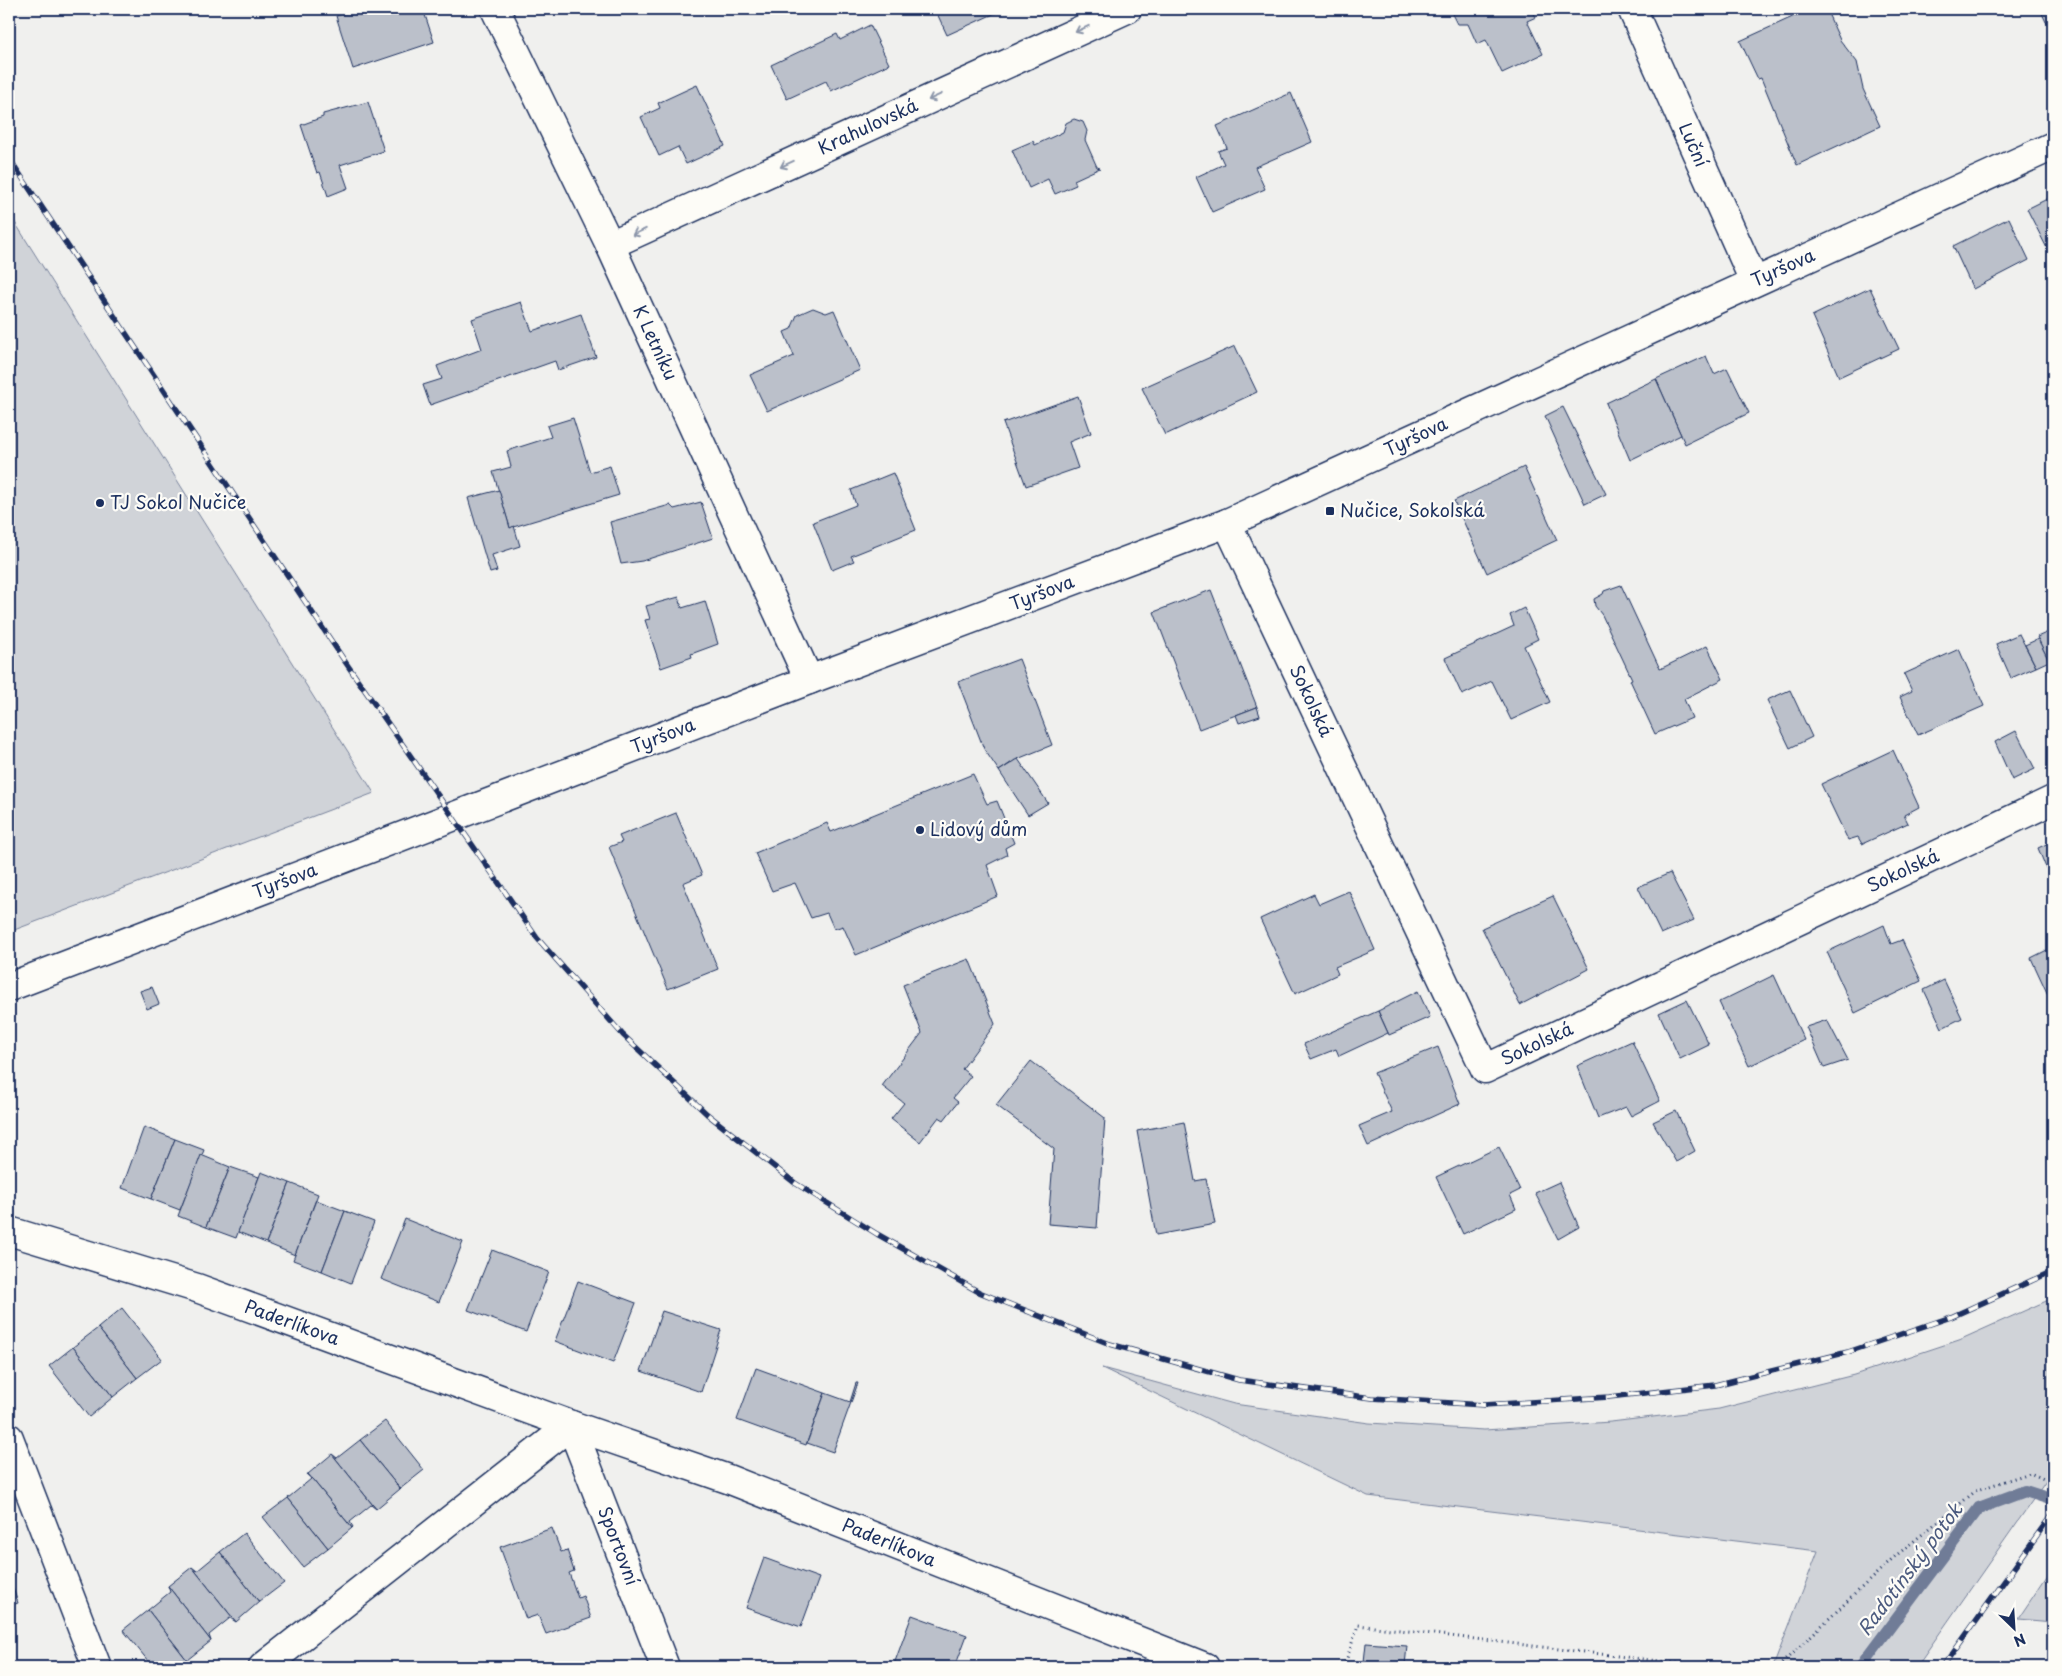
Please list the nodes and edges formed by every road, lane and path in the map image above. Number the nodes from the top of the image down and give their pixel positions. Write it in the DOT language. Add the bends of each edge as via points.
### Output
graph roads {
  1 [pos="495,9"];
  2 [pos="1127,9"];
  3 [pos="1632,9"];
  4 [pos="2053,146"];
  5 [pos="610,246"];
  6 [pos="1754,281"];
  7 [pos="1227,524"];
  8 [pos="809,680"];
  9 [pos="2053,800"];
  10 [pos="9,987"];
  11 [pos="9,1231"];
  12 [pos="571,1425"];
  13 [pos="9,1438"];
  14 [pos="2053,1483"];
  15 [pos="97,1667"];
  16 [pos="263,1667"];
  17 [pos="665,1667"];
  18 [pos="1205,1667"];
  19 [pos="1344,1667"];
  20 [pos="1708,1667"];
  21 [pos="1778,1667"];
  1 -- 5 [label="street, K Letníku"];
  2 -- 5 [label="street, Krahulovská, one-way"];
  3 -- 6 [label="street, Luční"];
  4 -- 6 [label="street, Tyršova"];
  5 -- 8 [label="street, K Letníku"];
  6 -- 7 [label="street, Tyršova"];
  7 -- 8 [label="street, Tyršova"];
  7 -- 9 [label="street, Sokolská" via="1485,1069"];
  8 -- 10 [label="street, Tyršova"];
  11 -- 12 [label="street, Paderlíkova" via="197,1288"];
  12 -- 16 [label="street"];
  12 -- 17 [label="street, Sportovní"];
  12 -- 18 [label="street, Paderlíkova" via="728,1479"];
  13 -- 15 [label="street"];
  14 -- 21 [label="path" via="2030,1473 1977,1490 1894,1558"];
  19 -- 20 [label="path" via="1358,1625"];
}
